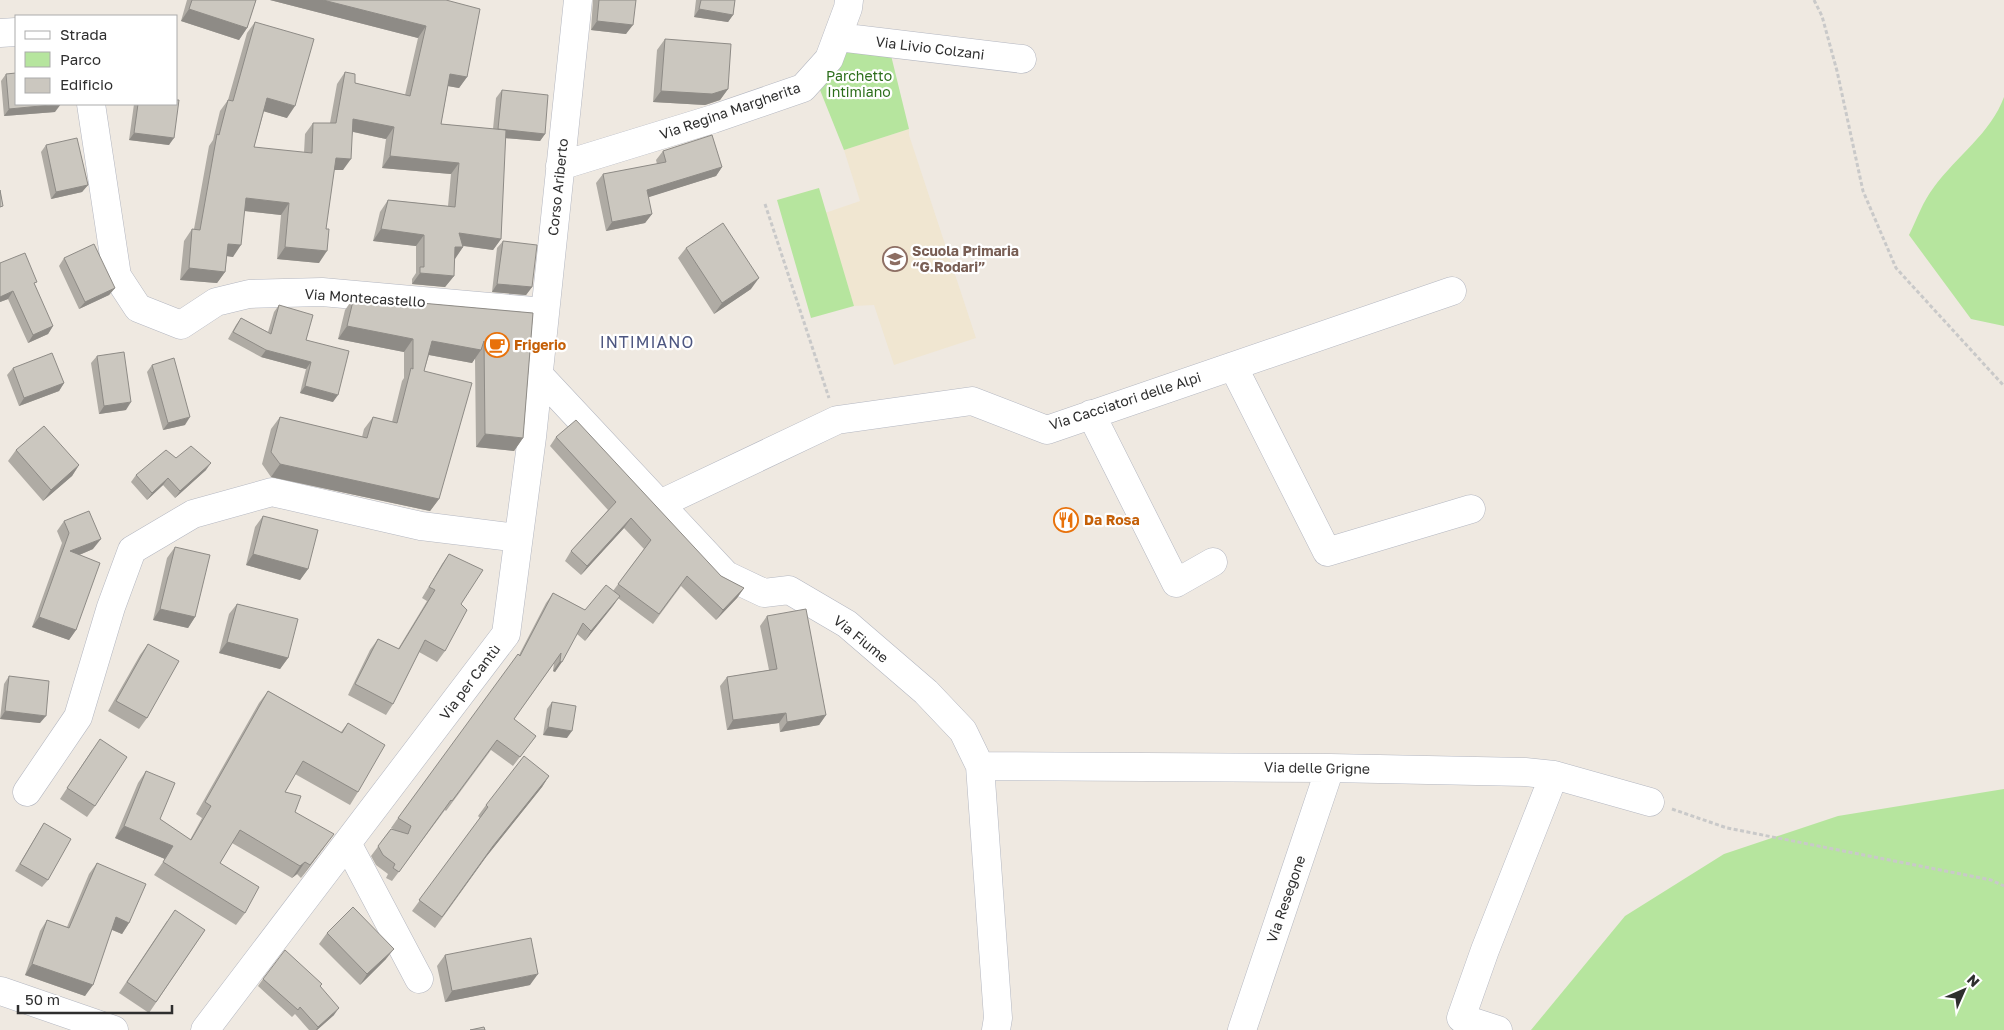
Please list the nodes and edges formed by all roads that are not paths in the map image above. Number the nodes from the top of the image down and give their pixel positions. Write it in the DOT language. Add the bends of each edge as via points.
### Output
graph roads {
  1 [pos="578,0"];
  2 [pos="849,0"];
  3 [pos="15,32"];
  4 [pos="0,33"];
  5 [pos="838,37"];
  6 [pos="1022,58"];
  7 [pos="91,105"];
  8 [pos="560,166"];
  9 [pos="1452,291"];
  10 [pos="545,312"];
  11 [pos="1233,366"];
  12 [pos="538,374"];
  13 [pos="1091,414"];
  14 [pos="660,504"];
  15 [pos="1471,509"];
  16 [pos="518,538"];
  17 [pos="1213,562"];
  18 [pos="980,766"];
  19 [pos="1330,768"];
  20 [pos="1554,775"];
  21 [pos="27,792"];
  22 [pos="1650,802"];
  23 [pos="348,843"];
  24 [pos="419,979"];
  25 [pos="1,991"];
  26 [pos="1002,1026"];
  27 [pos="114,1030"];
  28 [pos="205,1030"];
  29 [pos="1242,1030"];
  30 [pos="1498,1030"];
  1 -- 8 [label="street, Corso Ariberto"];
  2 -- 5 [label="street, Via Regina Margherita"];
  3 -- 4 [label="street"];
  5 -- 6 [label="street, Via Livio Colzani"];
  5 -- 8 [label="street, Via Regina Margherita" via="829,59 803,88"];
  7 -- 10 [label="street, Via Montecastello" via="117,276 138,308 181,325 216,302 249,294 322,292"];
  8 -- 10 [label="street, Corso Ariberto"];
  9 -- 11 [label="street, Via Cacciatori delle Alpi"];
  10 -- 12 [label="street, Corso Ariberto"];
  11 -- 13 [label="street, Via Cacciatori delle Alpi"];
  11 -- 15 [label="street" via="1328,552"];
  12 -- 14 [label="street, Via Fiume"];
  12 -- 16 [label="street, Via per Cantù"];
  13 -- 14 [label="street, Via Cacciatori delle Alpi" via="1047,430 972,401 837,420"];
  13 -- 17 [label="street" via="1176,583"];
  14 -- 18 [label="street, Via Fiume" via="726,574 764,593 789,590 846,624 926,692 963,731"];
  16 -- 21 [label="street" via="421,526 272,492 193,514 132,550 78,717"];
  16 -- 23 [label="street, Via per Cantù" via="506,634"];
  18 -- 19 [label="street, Via delle Grigne"];
  18 -- 26 [label="street, Via Fiume"];
  19 -- 20 [label="street, Via delle Grigne"];
  19 -- 29 [label="street, Via Resegone"];
  20 -- 22 [label="street, Via delle Grigne"];
  20 -- 30 [label="street" via="1485,950 1462,1018"];
  23 -- 24 [label="street"];
  23 -- 28 [label="street, Via per Cantù"];
  25 -- 27 [label="street"];
}
